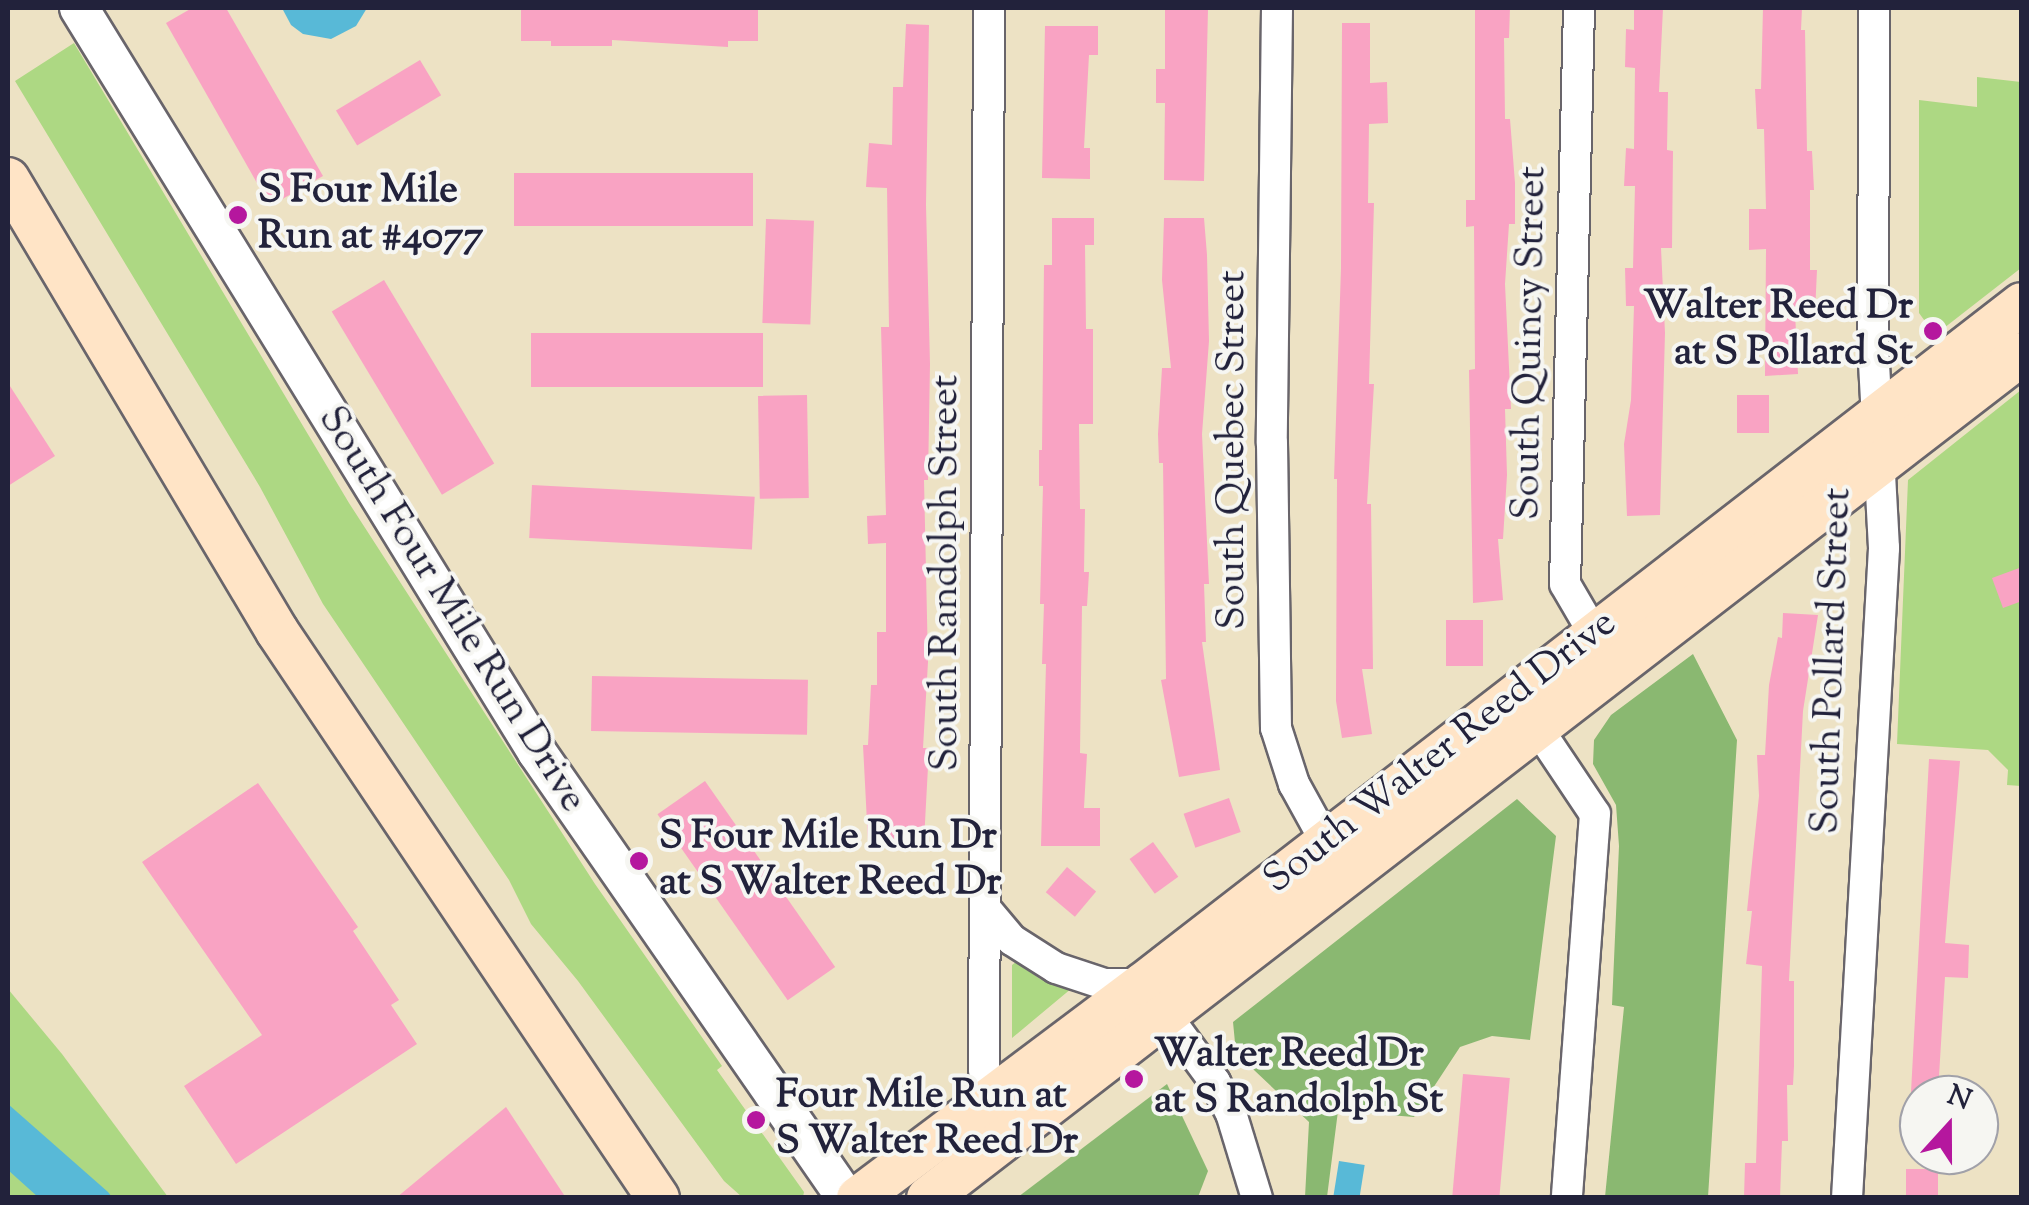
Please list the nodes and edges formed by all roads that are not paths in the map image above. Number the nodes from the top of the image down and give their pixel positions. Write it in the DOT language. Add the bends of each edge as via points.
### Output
graph roads {
  1 [pos="79,8"];
  2 [pos="989,8"];
  3 [pos="1277,8"];
  4 [pos="1579,8"];
  5 [pos="1874,8"];
  6 [pos="8,179"];
  7 [pos="2022,304"];
  8 [pos="2022,354"];
  9 [pos="1875,417"];
  10 [pos="1878,464"];
  11 [pos="1604,651"];
  12 [pos="1526,711"];
  13 [pos="1335,858"];
  14 [pos="985,908"];
  15 [pos="1154,999"];
  16 [pos="1005,1113"];
  17 [pos="658,1198"];
  18 [pos="846,1198"];
  19 [pos="858,1198"];
  20 [pos="928,1198"];
  21 [pos="1257,1198"];
  22 [pos="1567,1198"];
  23 [pos="1847,1198"];
  1 -- 18 [label="street, South Four Mile Run Drive" via="537,752"];
  2 -- 14 [label="street, South Randolph Street"];
  3 -- 13 [label="street, South Quebec Street" via="1276,728 1294,784"];
  4 -- 11 [label="street, South Quincy Street" via="1565,584"];
  5 -- 9 [label="street, South Pollard Street"];
  6 -- 17 [label="main road" via="276,631"];
  7 -- 9 [label="main road, South Walter Reed Drive"];
  8 -- 10 [label="main road, South Walter Reed Drive"];
  9 -- 10 [label="street, South Pollard Street"];
  9 -- 11 [label="main road, South Walter Reed Drive"];
  10 -- 11 [label="main road, South Walter Reed Drive"];
  10 -- 23 [label="street, South Pollard Street" via="1884,548"];
  11 -- 12 [label="main road, South Walter Reed Drive"];
  12 -- 13 [label="main road, South Walter Reed Drive"];
  12 -- 22 [label="street" via="1595,814"];
  13 -- 15 [label="main road, South Walter Reed Drive"];
  14 -- 15 [label="street" via="1012,940 1056,968"];
  14 -- 16 [label="street, South Randolph Street" via="984,1070"];
  15 -- 16 [label="main road, South Walter Reed Drive"];
  15 -- 21 [label="street" via="1215,1082"];
  16 -- 19 [label="main road, South Walter Reed Drive"];
  16 -- 20 [label="main road, South Walter Reed Drive"];
}
